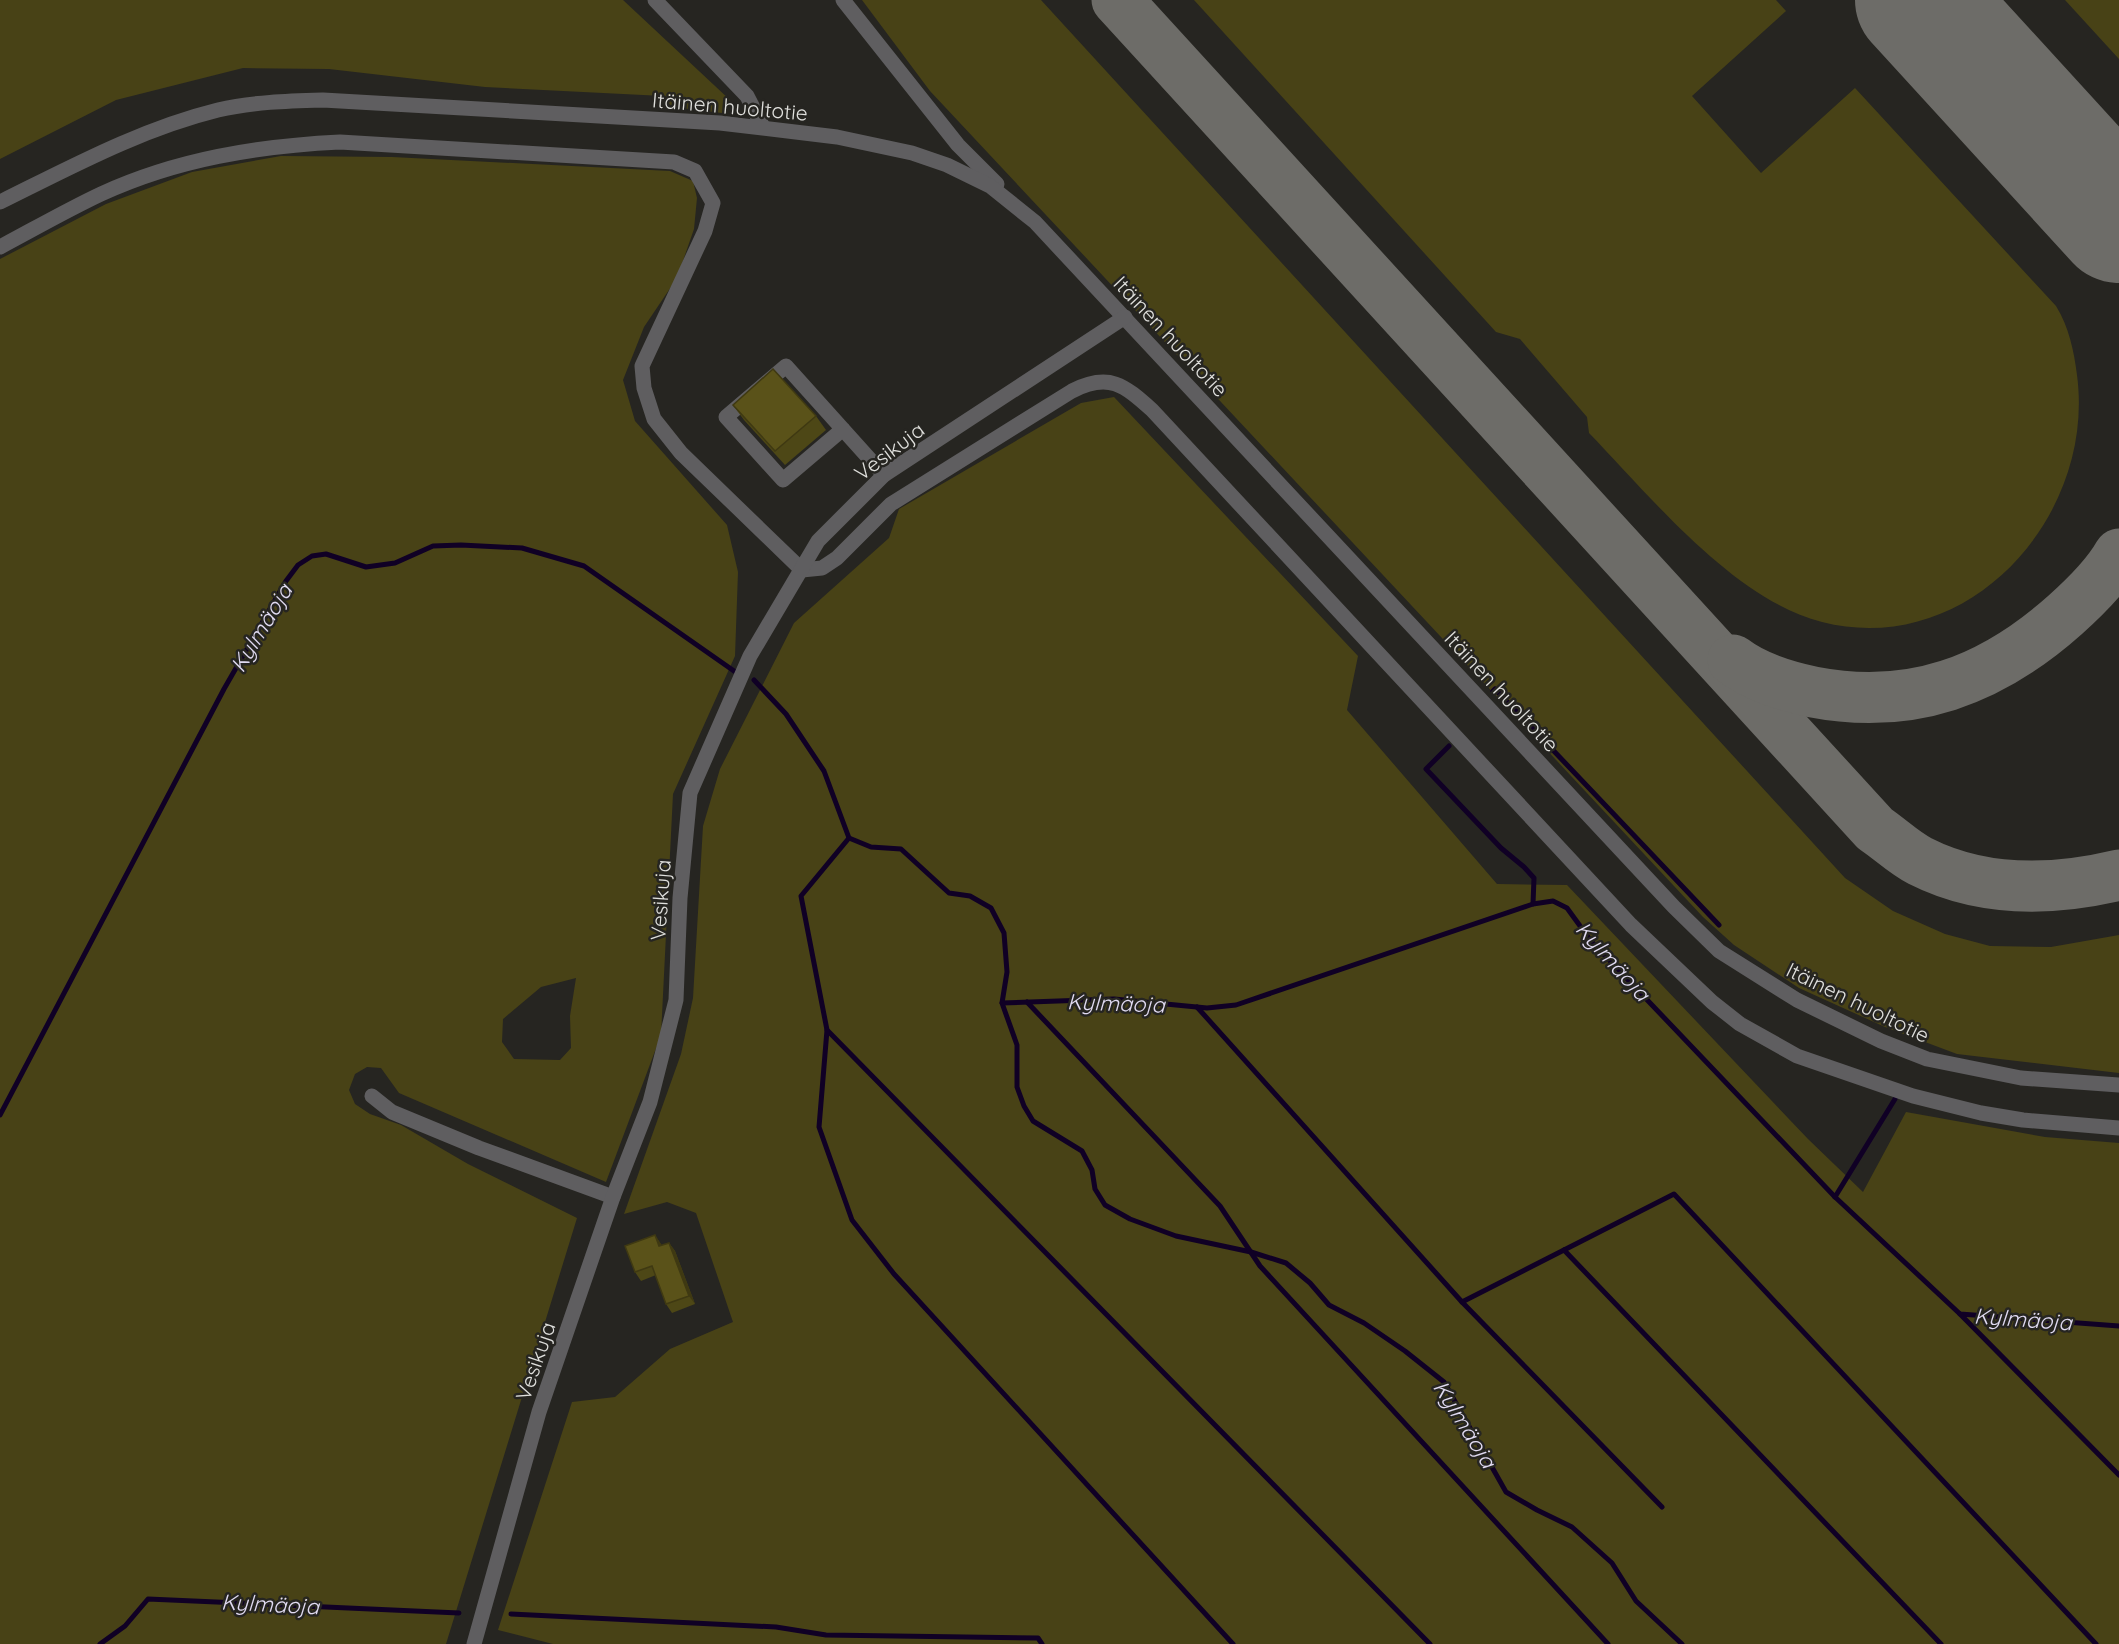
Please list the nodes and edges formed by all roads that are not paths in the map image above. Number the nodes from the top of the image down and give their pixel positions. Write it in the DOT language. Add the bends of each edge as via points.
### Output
graph roads {
  1 [pos="655,0"];
  2 [pos="843,0"];
  3 [pos="763,127"];
  4 [pos="0,202"];
  5 [pos="1035,222"];
  6 [pos="0,247"];
  7 [pos="1125,317"];
  8 [pos="843,429"];
  9 [pos="884,475"];
  10 [pos="802,570"];
  11 [pos="2119,1085"];
  12 [pos="372,1096"];
  13 [pos="2119,1128"];
  14 [pos="613,1197"];
  15 [pos="474,1644"];
  1 -- 3 [label="lane" via="747,96"];
  2 -- 5 [label="lane" via="958,145"];
  3 -- 4 [label="lane, Itäinen huoltotie" via="323,100 284,101 220,109 167,124 119,143"];
  3 -- 5 [label="lane, Itäinen huoltotie" via="837,137 929,159 990,186"];
  5 -- 7 [label="lane, Itäinen huoltotie"];
  6 -- 10 [label="lane" via="103,193 164,171 208,158 286,145 340,142 674,162 695,171 713,203 705,231 642,366 644,388 654,419 681,453"];
  7 -- 9 [label="lane, Vesikuja"];
  7 -- 11 [label="lane, Itäinen huoltotie" via="1719,951 1797,1000 1927,1059 2021,1078"];
  8 -- 8 [label="lane" via="786,366 726,417 783,480"];
  8 -- 9 [label="lane"];
  9 -- 10 [label="lane, Vesikuja" via="818,541"];
  10 -- 13 [label="lane" via="822,568 891,504 1072,391 1091,381 1128,388 1631,926 1740,1024 1797,1056 1913,1096 2023,1120"];
  10 -- 14 [label="lane, Vesikuja" via="750,656 690,793 676,1000 650,1102"];
  12 -- 14 [label="lane" via="392,1112"];
  14 -- 15 [label="lane, Vesikuja" via="539,1412"];
}
